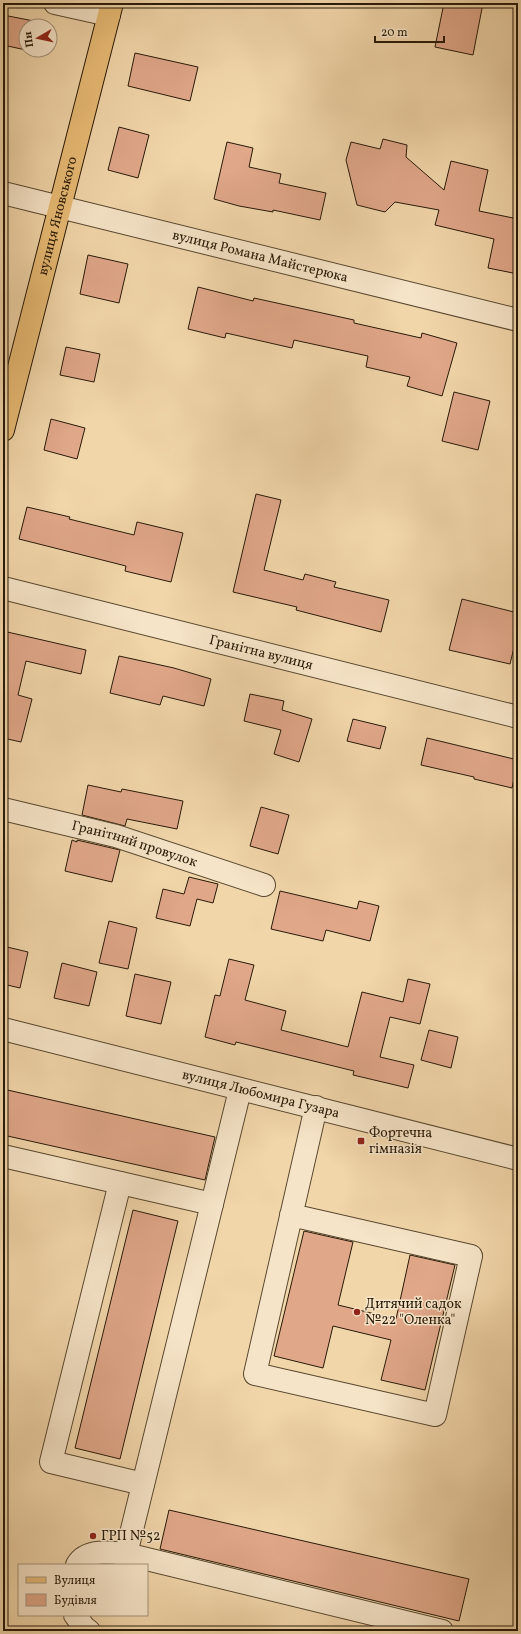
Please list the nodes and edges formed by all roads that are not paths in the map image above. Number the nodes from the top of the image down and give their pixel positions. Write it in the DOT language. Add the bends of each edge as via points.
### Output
graph roads {
  1 [pos="55,3"];
  2 [pos="111,9"];
  3 [pos="3,193"];
  4 [pos="60,207"];
  5 [pos="518,320"];
  6 [pos="9,383"];
  7 [pos="3,430"];
  8 [pos="3,588"];
  9 [pos="518,717"];
  10 [pos="3,809"];
  11 [pos="264,885"];
  12 [pos="3,1029"];
  13 [pos="240,1090"];
  14 [pos="316,1107"];
  15 [pos="3,1156"];
  16 [pos="518,1159"];
  17 [pos="120,1183"];
  18 [pos="212,1204"];
  19 [pos="291,1215"];
  20 [pos="143,1484"];
  21 [pos="126,1554"];
  22 [pos="77,1564"];
  23 [pos="76,1616"];
  24 [pos="89,1631"];
  25 [pos="442,1631"];
  1 -- 2 [label="street"];
  2 -- 4 [label="main road, вулиця Яновського"];
  3 -- 4 [label="street, вулиця Романа Майстерюка"];
  4 -- 5 [label="street, вулиця Романа Майстерюка"];
  4 -- 6 [label="main road, вулиця Яновського"];
  6 -- 7 [label="main road, вулиця Яновського"];
  8 -- 9 [label="street, Гранітна вулиця"];
  10 -- 11 [label="street, Гранітний провулок" via="116,836"];
  12 -- 13 [label="street, вулиця Любомира Гузара"];
  13 -- 14 [label="street, вулиця Любомира Гузара"];
  13 -- 18 [label="street"];
  14 -- 16 [label="street, вулиця Любомира Гузара"];
  14 -- 19 [label="street"];
  15 -- 17 [label="street"];
  17 -- 18 [label="street"];
  17 -- 20 [label="street" via="51,1462"];
  18 -- 20 [label="street"];
  19 -- 19 [label="street" via="471,1256 435,1415 255,1374"];
  20 -- 21 [label="street"];
  21 -- 22 [label="street" via="91,1554"];
  21 -- 25 [label="street"];
  23 -- 24 [label="street"];
}
